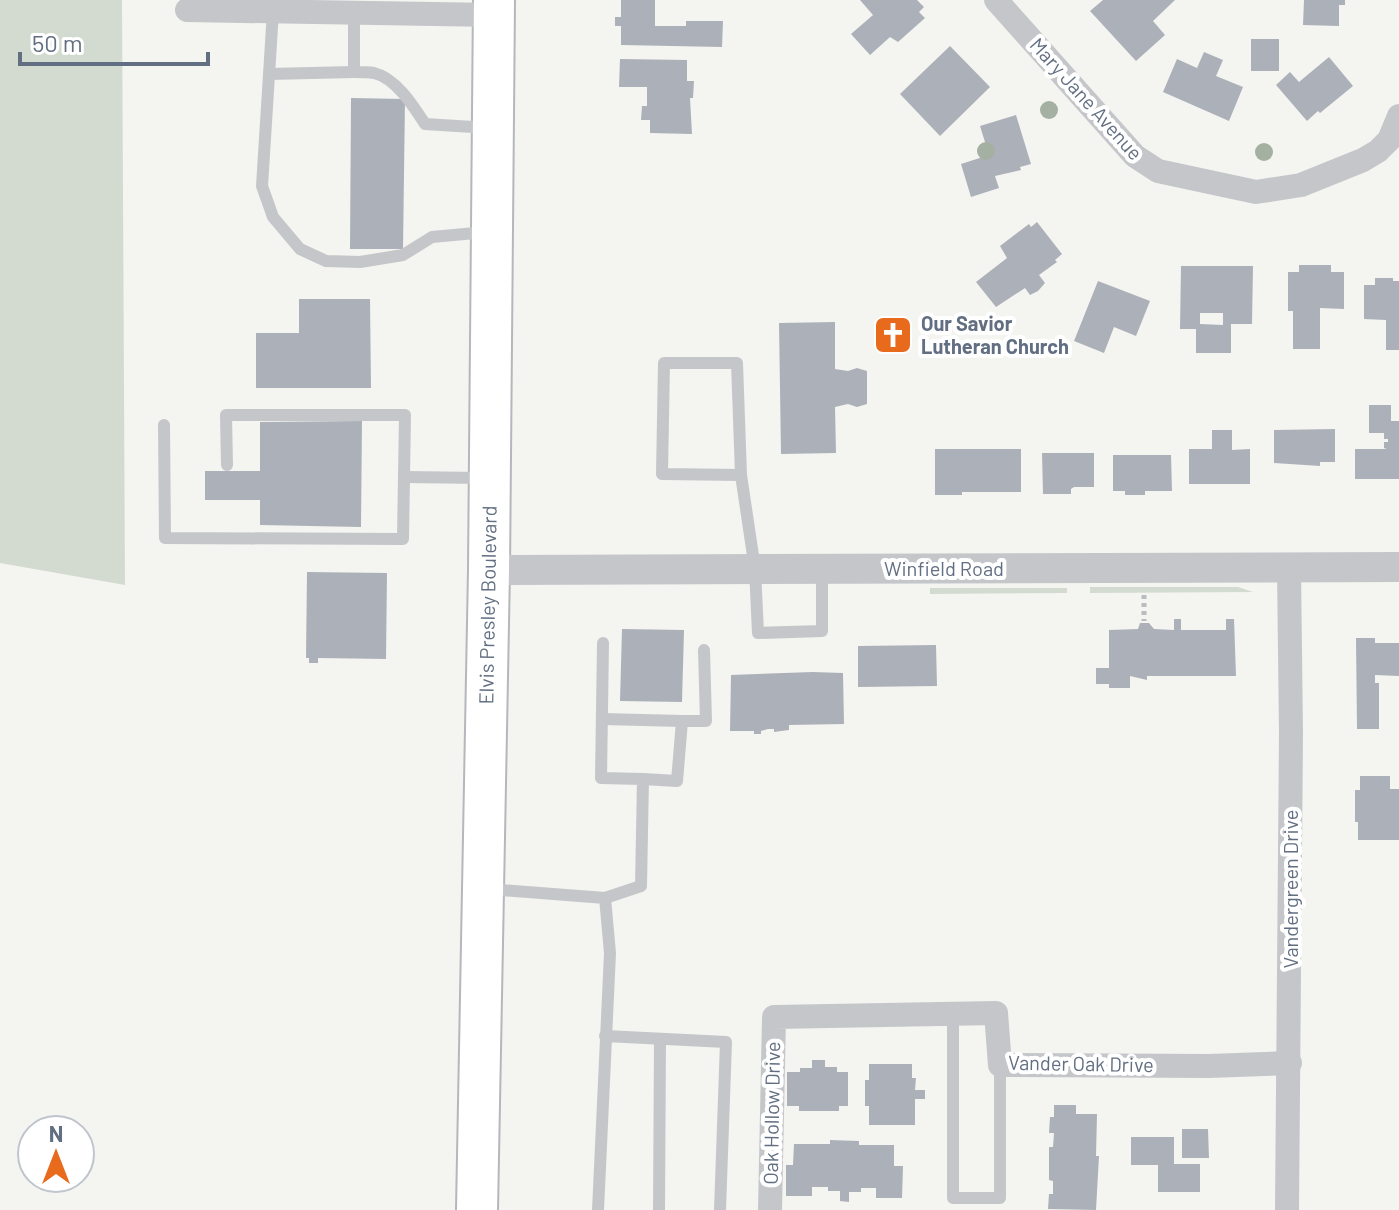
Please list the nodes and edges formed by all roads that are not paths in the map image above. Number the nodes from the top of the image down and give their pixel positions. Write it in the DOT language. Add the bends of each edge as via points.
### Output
graph roads {
  1 [pos="996,0"];
  2 [pos="494,8"];
  3 [pos="187,10"];
  4 [pos="273,11"];
  5 [pos="354,12"];
  6 [pos="354,72"];
  7 [pos="269,74"];
  8 [pos="1399,116"];
  9 [pos="493,128"];
  10 [pos="492,231"];
  11 [pos="164,425"];
  12 [pos="227,465"];
  13 [pos="741,475"];
  14 [pos="404,477"];
  15 [pos="490,478"];
  16 [pos="1399,567"];
  17 [pos="755,569"];
  18 [pos="822,569"];
  19 [pos="1289,569"];
  20 [pos="489,570"];
  21 [pos="603,643"];
  22 [pos="704,650"];
  23 [pos="602,719"];
  24 [pos="682,721"];
  25 [pos="643,779"];
  26 [pos="484,889"];
  27 [pos="605,898"];
  28 [pos="953,1014"];
  29 [pos="774,1017"];
  30 [pos="605,1036"];
  31 [pos="660,1039"];
  32 [pos="1290,1063"];
  33 [pos="1000,1065"];
  34 [pos="477,1210"];
  35 [pos="598,1210"];
  36 [pos="659,1210"];
  37 [pos="720,1210"];
  38 [pos="770,1210"];
  39 [pos="1287,1210"];
  1 -- 8 [label="street, Mary Jane Avenue" via="1135,156 1158,171 1256,192 1301,185 1378,151"];
  2 -- 5 [label="street"];
  2 -- 9 [label="main road, Elvis Presley Boulevard"];
  3 -- 4 [label="street"];
  4 -- 5 [label="street"];
  4 -- 7 [label="lane"];
  5 -- 6 [label="lane"];
  6 -- 7 [label="lane"];
  6 -- 9 [label="lane" via="377,74 391,83 425,124"];
  7 -- 10 [label="lane" via="262,186 273,217 300,249 326,261 360,262 403,255 432,237"];
  9 -- 10 [label="main road, Elvis Presley Boulevard"];
  10 -- 15 [label="main road, Elvis Presley Boulevard"];
  11 -- 14 [label="lane" via="165,538 403,539"];
  12 -- 14 [label="lane" via="226,415 405,415"];
  13 -- 13 [label="lane" via="662,474 664,363 737,363"];
  13 -- 17 [label="lane"];
  14 -- 15 [label="lane"];
  15 -- 20 [label="main road, Elvis Presley Boulevard"];
  16 -- 19 [label="street, Winfield Road"];
  17 -- 18 [label="street, Winfield Road"];
  17 -- 18 [label="lane" via="758,633 822,631"];
  17 -- 20 [label="street, Winfield Road"];
  18 -- 19 [label="street, Winfield Road"];
  19 -- 32 [label="street, Vandergreen Drive"];
  20 -- 26 [label="main road, Elvis Presley Boulevard"];
  21 -- 23 [label="lane"];
  22 -- 24 [label="lane" via="706,721"];
  23 -- 24 [label="lane"];
  23 -- 25 [label="lane" via="601,778"];
  24 -- 25 [label="lane" via="677,781"];
  25 -- 27 [label="lane" via="641,886"];
  26 -- 27 [label="lane"];
  26 -- 34 [label="main road, Elvis Presley Boulevard"];
  27 -- 30 [label="lane" via="610,953"];
  28 -- 29 [label="street, Vander Oak Drive"];
  28 -- 33 [label="street, Vander Oak Drive" via="996,1013"];
  28 -- 33 [label="lane" via="953,1198 1000,1198"];
  29 -- 38 [label="street, Oak Hollow Drive"];
  30 -- 31 [label="lane"];
  30 -- 35 [label="lane"];
  31 -- 36 [label="lane"];
  31 -- 37 [label="lane" via="726,1042"];
  32 -- 33 [label="street, Vander Oak Drive"];
  32 -- 39 [label="street, Vandergreen Drive"];
}
